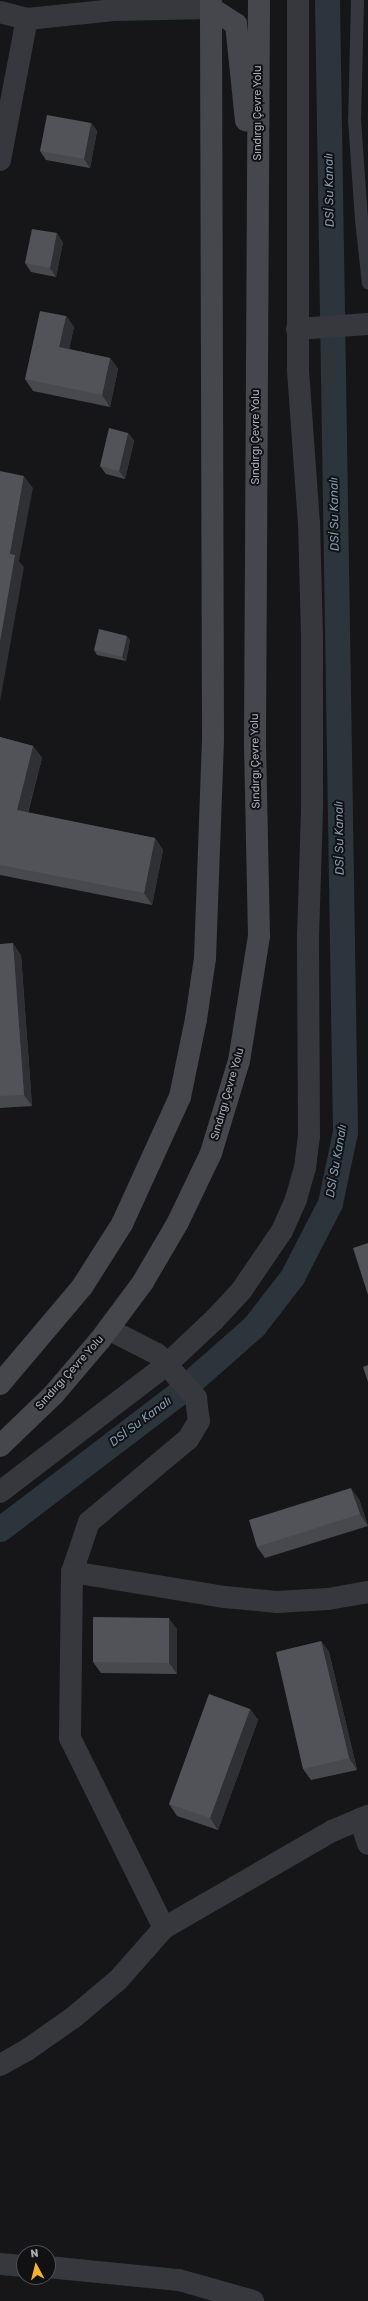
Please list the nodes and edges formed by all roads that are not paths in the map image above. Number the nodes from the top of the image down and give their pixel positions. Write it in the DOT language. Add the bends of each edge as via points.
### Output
graph roads {
  1 [pos="259,0"];
  2 [pos="298,0"];
  3 [pos="357,0"];
  4 [pos="211,4"];
  5 [pos="0,12"];
  6 [pos="28,19"];
  7 [pos="0,160"];
  8 [pos="364,216"];
  9 [pos="258,230"];
  10 [pos="368,283"];
  11 [pos="358,326"];
  12 [pos="307,328"];
  13 [pos="108,1329"];
  14 [pos="169,1369"];
  15 [pos="0,1384"];
  16 [pos="0,1446"];
  17 [pos="0,1492"];
  18 [pos="72,1572"];
  19 [pos="368,1592"];
  20 [pos="364,1818"];
  21 [pos="368,1844"];
  22 [pos="164,1928"];
  23 [pos="0,2065"];
  24 [pos="0,2264"];
  25 [pos="16,2265"];
  26 [pos="56,2268"];
  27 [pos="254,2301"];
  1 -- 9 [label="main road, Sındırgı Çevre Yolu"];
  2 -- 12 [label="street"];
  3 -- 8 [label="lane" via="354,119"];
  4 -- 6 [label="street"];
  4 -- 9 [label="main road" via="236,24"];
  4 -- 15 [label="main road" via="213,738 206,943 196,1019 180,1097 122,1224 82,1287"];
  5 -- 6 [label="street"];
  6 -- 7 [label="street"];
  8 -- 10 [label="lane"];
  9 -- 13 [label="main road, Sındırgı Çevre Yolu" via="254,740 260,889 259,936 253,984 239,1061 211,1153 174,1229 143,1282"];
  11 -- 12 [label="street"];
  12 -- 14 [label="street" via="300,414 312,583 312,808 308,937 309,1136 296,1199 282,1231 241,1291"];
  13 -- 14 [label="street" via="157,1354"];
  13 -- 16 [label="main road, Sındırgı Çevre Yolu" via="54,1394"];
  14 -- 17 [label="street"];
  14 -- 18 [label="street" via="196,1398 199,1421 188,1439 89,1522"];
  18 -- 19 [label="street" via="225,1597 277,1602 328,1599"];
  18 -- 22 [label="street" via="70,1738"];
  20 -- 21 [label="street"];
  20 -- 22 [label="street" via="332,1831"];
  22 -- 23 [label="street" via="113,1985 74,2017 27,2050"];
  24 -- 25 [label="street"];
  26 -- 27 [label="street" via="179,2280"];
}
